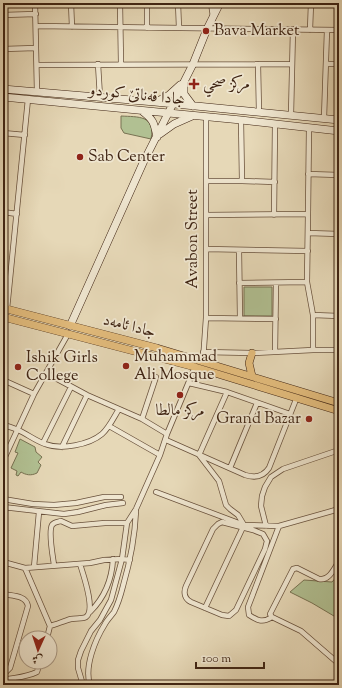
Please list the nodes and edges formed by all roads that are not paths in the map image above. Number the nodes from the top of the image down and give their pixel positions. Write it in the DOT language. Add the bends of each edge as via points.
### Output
graph roads {
  1 [pos="35,3"];
  2 [pos="71,3"];
  3 [pos="120,3"];
  4 [pos="147,3"];
  5 [pos="178,3"];
  6 [pos="211,3"];
  7 [pos="220,3"];
  8 [pos="311,3"];
  9 [pos="36,14"];
  10 [pos="3,15"];
  11 [pos="213,17"];
  12 [pos="36,26"];
  13 [pos="72,27"];
  14 [pos="120,27"];
  15 [pos="147,28"];
  16 [pos="179,28"];
  17 [pos="207,29"];
  18 [pos="293,29"];
  19 [pos="310,30"];
  20 [pos="327,30"];
  21 [pos="339,30"];
  22 [pos="36,48"];
  23 [pos="3,49"];
  24 [pos="98,64"];
  25 [pos="121,64"];
  26 [pos="193,64"];
  27 [pos="258,64"];
  28 [pos="292,64"];
  29 [pos="326,64"];
  30 [pos="339,64"];
  31 [pos="36,65"];
  32 [pos="184,83"];
  33 [pos="3,89"];
  34 [pos="37,92"];
  35 [pos="3,97"];
  36 [pos="100,97"];
  37 [pos="28,99"];
  38 [pos="155,102"];
  39 [pos="172,104"];
  40 [pos="193,106"];
  41 [pos="142,110"];
  42 [pos="258,112"];
  43 [pos="168,114"];
  44 [pos="291,115"];
  45 [pos="193,116"];
  46 [pos="206,117"];
  47 [pos="324,118"];
  48 [pos="241,120"];
  49 [pos="339,120"];
  50 [pos="275,125"];
  51 [pos="309,128"];
  52 [pos="339,131"];
  53 [pos="3,133"];
  54 [pos="25,135"];
  55 [pos="157,137"];
  56 [pos="308,174"];
  57 [pos="339,175"];
  58 [pos="206,181"];
  59 [pos="242,181"];
  60 [pos="275,182"];
  61 [pos="3,212"];
  62 [pos="17,214"];
  63 [pos="308,214"];
  64 [pos="206,215"];
  65 [pos="274,215"];
  66 [pos="308,233"];
  67 [pos="339,234"];
  68 [pos="206,249"];
  69 [pos="239,250"];
  70 [pos="308,251"];
  71 [pos="276,282"];
  72 [pos="307,282"];
  73 [pos="238,283"];
  74 [pos="5,309"];
  75 [pos="313,315"];
  76 [pos="339,316"];
  77 [pos="3,317"];
  78 [pos="206,318"];
  79 [pos="240,318"];
  80 [pos="276,319"];
  81 [pos="70,326"];
  82 [pos="68,334"];
  83 [pos="313,350"];
  84 [pos="339,350"];
  85 [pos="203,352"];
  86 [pos="275,352"];
  87 [pos="252,353"];
  88 [pos="203,361"];
  89 [pos="195,367"];
  90 [pos="46,373"];
  91 [pos="252,376"];
  92 [pos="156,377"];
  93 [pos="3,380"];
  94 [pos="189,383"];
  95 [pos="71,387"];
  96 [pos="227,392"];
  97 [pos="34,394"];
  98 [pos="87,395"];
  99 [pos="297,398"];
  100 [pos="257,402"];
  101 [pos="339,403"];
  102 [pos="119,409"];
  103 [pos="339,411"];
  104 [pos="290,414"];
  105 [pos="142,419"];
  106 [pos="3,425"];
  107 [pos="109,426"];
  108 [pos="17,429"];
  109 [pos="167,434"];
  110 [pos="166,440"];
  111 [pos="43,443"];
  112 [pos="62,447"];
  113 [pos="339,450"];
  114 [pos="160,454"];
  115 [pos="199,455"];
  116 [pos="3,461"];
  117 [pos="230,468"];
  118 [pos="156,492"];
  119 [pos="104,497"];
  120 [pos="121,497"];
  121 [pos="3,499"];
  122 [pos="123,503"];
  123 [pos="106,505"];
  124 [pos="4,507"];
  125 [pos="136,509"];
  126 [pos="339,509"];
  127 [pos="39,512"];
  128 [pos="3,522"];
  129 [pos="127,523"];
  130 [pos="266,526"];
  131 [pos="279,526"];
  132 [pos="244,527"];
  133 [pos="113,559"];
  134 [pos="122,559"];
  135 [pos="130,560"];
  136 [pos="339,561"];
  137 [pos="3,562"];
  138 [pos="80,564"];
  139 [pos="54,565"];
  140 [pos="34,567"];
  141 [pos="25,568"];
  142 [pos="3,594"];
  143 [pos="205,608"];
  144 [pos="90,612"];
  145 [pos="272,617"];
  146 [pos="50,626"];
  147 [pos="49,630"];
  148 [pos="339,664"];
  149 [pos="38,670"];
  150 [pos="3,673"];
  151 [pos="3,680"];
  152 [pos="82,685"];
  153 [pos="90,685"];
  1 -- 9 [label="street"];
  2 -- 13 [label="street"];
  3 -- 14 [label="street"];
  4 -- 15 [label="street"];
  5 -- 16 [label="street"];
  6 -- 11 [label="street"];
  7 -- 11 [label="street"];
  8 -- 19 [label="street"];
  9 -- 10 [label="street"];
  9 -- 12 [label="street"];
  11 -- 17 [label="street"];
  12 -- 13 [label="street"];
  12 -- 22 [label="street"];
  13 -- 14 [label="street"];
  14 -- 15 [label="street"];
  14 -- 25 [label="street"];
  15 -- 16 [label="street"];
  16 -- 17 [label="street"];
  17 -- 18 [label="street"];
  17 -- 26 [label="street"];
  18 -- 19 [label="street"];
  18 -- 28 [label="street"];
  19 -- 20 [label="street"];
  20 -- 21 [label="street"];
  20 -- 29 [label="street"];
  22 -- 23 [label="street"];
  22 -- 31 [label="street"];
  24 -- 25 [label="street"];
  24 -- 31 [label="street"];
  24 -- 36 [label="street"];
  25 -- 26 [label="street"];
  26 -- 27 [label="street"];
  26 -- 32 [label="street"];
  27 -- 28 [label="street"];
  27 -- 42 [label="street"];
  28 -- 44 [label="street"];
  29 -- 30 [label="street"];
  29 -- 47 [label="street"];
  31 -- 34 [label="street"];
  32 -- 38 [label="street"];
  32 -- 39 [label="street"];
  32 -- 40 [label="street" via="184,94"];
  33 -- 34 [label="street, جادا قەناتێ کوردو"];
  34 -- 36 [label="street, جادا قەناتێ کوردو"];
  35 -- 37 [label="street, جادا قەناتێ کوردو"];
  36 -- 38 [label="street, جادا قەناتێ کوردو"];
  37 -- 41 [label="street, جادا قەناتێ کوردو"];
  37 -- 54 [label="street"];
  38 -- 39 [label="street, جادا قەناتێ کوردو"];
  39 -- 40 [label="street, جادا قەناتێ کوردو"];
  39 -- 43 [label="street"];
  40 -- 42 [label="street, جادا قەناتێ کوردو"];
  41 -- 43 [label="street, جادا قەناتێ کوردو"];
  41 -- 55 [label="street" via="152,118"];
  42 -- 44 [label="street, جادا قەناتێ کوردو"];
  43 -- 45 [label="street, جادا قەناتێ کوردو"];
  43 -- 55 [label="street"];
  44 -- 47 [label="street, جادا قەناتێ کوردو"];
  45 -- 46 [label="street, جادا قەناتێ کوردو"];
  45 -- 55 [label="street" via="166,128"];
  46 -- 48 [label="street, جادا قەناتێ کوردو"];
  46 -- 58 [label="street, Avabon Street"];
  47 -- 49 [label="street, جادا قەناتێ کوردو"];
  48 -- 50 [label="street, جادا قەناتێ کوردو"];
  48 -- 59 [label="street"];
  50 -- 51 [label="street, جادا قەناتێ کوردو"];
  50 -- 60 [label="street"];
  51 -- 52 [label="street, جادا قەناتێ کوردو"];
  51 -- 56 [label="street"];
  53 -- 54 [label="street"];
  54 -- 62 [label="street"];
  55 -- 81 [label="street"];
  56 -- 57 [label="street"];
  56 -- 63 [label="street"];
  58 -- 59 [label="street"];
  58 -- 64 [label="street, Avabon Street"];
  59 -- 60 [label="street"];
  60 -- 65 [label="street"];
  61 -- 62 [label="street"];
  62 -- 74 [label="street"];
  63 -- 65 [label="street"];
  63 -- 66 [label="street"];
  64 -- 65 [label="street"];
  64 -- 68 [label="street, Avabon Street"];
  66 -- 67 [label="street"];
  66 -- 70 [label="street"];
  68 -- 69 [label="street"];
  68 -- 78 [label="street, Avabon Street"];
  69 -- 70 [label="street"];
  69 -- 73 [label="street"];
  70 -- 72 [label="street"];
  71 -- 72 [label="street"];
  71 -- 73 [label="street"];
  71 -- 80 [label="street"];
  72 -- 75 [label="street"];
  73 -- 79 [label="street"];
  74 -- 81 [label="main road, جادا ئامەد"];
  75 -- 76 [label="street"];
  75 -- 83 [label="street"];
  77 -- 82 [label="main road, جادا ئامەد"];
  78 -- 79 [label="street"];
  78 -- 85 [label="street, Avabon Street"];
  79 -- 80 [label="street"];
  80 -- 86 [label="street"];
  81 -- 88 [label="main road, جادا ئامەد"];
  82 -- 89 [label="main road, جادا ئامەد"];
  82 -- 90 [label="street"];
  83 -- 84 [label="street"];
  83 -- 86 [label="street"];
  85 -- 87 [label="street"];
  85 -- 88 [label="street, Avabon Street"];
  86 -- 87 [label="street"];
  87 -- 91 [label="main road" via="249,363"];
  88 -- 91 [label="main road, جادا ئامەد"];
  89 -- 94 [label="street"];
  89 -- 99 [label="main road, جادا ئامەد"];
  90 -- 95 [label="street"];
  90 -- 97 [label="street"];
  91 -- 101 [label="main road, جادا ئامەد"];
  92 -- 105 [label="street"];
  93 -- 97 [label="street"];
  94 -- 96 [label="street"];
  94 -- 109 [label="street"];
  95 -- 98 [label="street"];
  95 -- 111 [label="street"];
  96 -- 100 [label="street"];
  96 -- 115 [label="street"];
  97 -- 108 [label="street"];
  98 -- 102 [label="street"];
  98 -- 112 [label="street"];
  99 -- 103 [label="main road, جادا ئامەد"];
  99 -- 104 [label="street"];
  100 -- 104 [label="street"];
  100 -- 117 [label="street"];
  102 -- 105 [label="street"];
  102 -- 107 [label="street"];
  104 -- 117 [label="street" via="266,472 258,476 249,476"];
  105 -- 109 [label="street"];
  106 -- 108 [label="street"];
  107 -- 112 [label="street" via="92,440"];
  107 -- 114 [label="street"];
  108 -- 111 [label="street"];
  108 -- 116 [label="street"];
  109 -- 110 [label="street"];
  110 -- 114 [label="street"];
  110 -- 115 [label="street"];
  111 -- 112 [label="street"];
  113 -- 130 [label="street" via="280,470 271,477 262,496"];
  114 -- 125 [label="street"];
  115 -- 117 [label="street"];
  115 -- 132 [label="street" via="219,481 226,505 238,515"];
  118 -- 132 [label="street"];
  119 -- 120 [label="street"];
  119 -- 121 [label="street" via="54,505"];
  119 -- 123 [label="street"];
  122 -- 123 [label="street"];
  123 -- 127 [label="street" via="64,514"];
  124 -- 127 [label="street"];
  124 -- 128 [label="street"];
  125 -- 129 [label="street"];
  125 -- 135 [label="street"];
  126 -- 131 [label="street"];
  127 -- 140 [label="street"];
  129 -- 134 [label="street"];
  129 -- 139 [label="street" via="72,526 61,521 54,523 51,533"];
  130 -- 131 [label="street"];
  130 -- 132 [label="street"];
  131 -- 145 [label="street" via="248,607 249,615 260,622"];
  132 -- 143 [label="street"];
  132 -- 143 [label="street" via="222,522 218,524 186,586 184,591 187,599"];
  132 -- 143 [label="street" via="263,534 266,545 236,610 232,615 226,616"];
  133 -- 134 [label="street"];
  133 -- 138 [label="street"];
  133 -- 144 [label="street" via="103,596"];
  134 -- 135 [label="street"];
  134 -- 152 [label="street" via="111,600 81,650 78,668"];
  135 -- 153 [label="street" via="114,612 99,635 90,661"];
  136 -- 145 [label="street" via="323,580 297,568 293,569 270,613"];
  137 -- 141 [label="street"];
  138 -- 139 [label="street"];
  138 -- 144 [label="street"];
  139 -- 140 [label="street"];
  140 -- 141 [label="street"];
  141 -- 146 [label="street"];
  142 -- 150 [label="street" via="24,599 28,606 10,668"];
  144 -- 146 [label="street" via="82,618"];
  145 -- 148 [label="street" via="301,631"];
  146 -- 147 [label="street"];
  149 -- 151 [label="street" via="27,677"];
}
